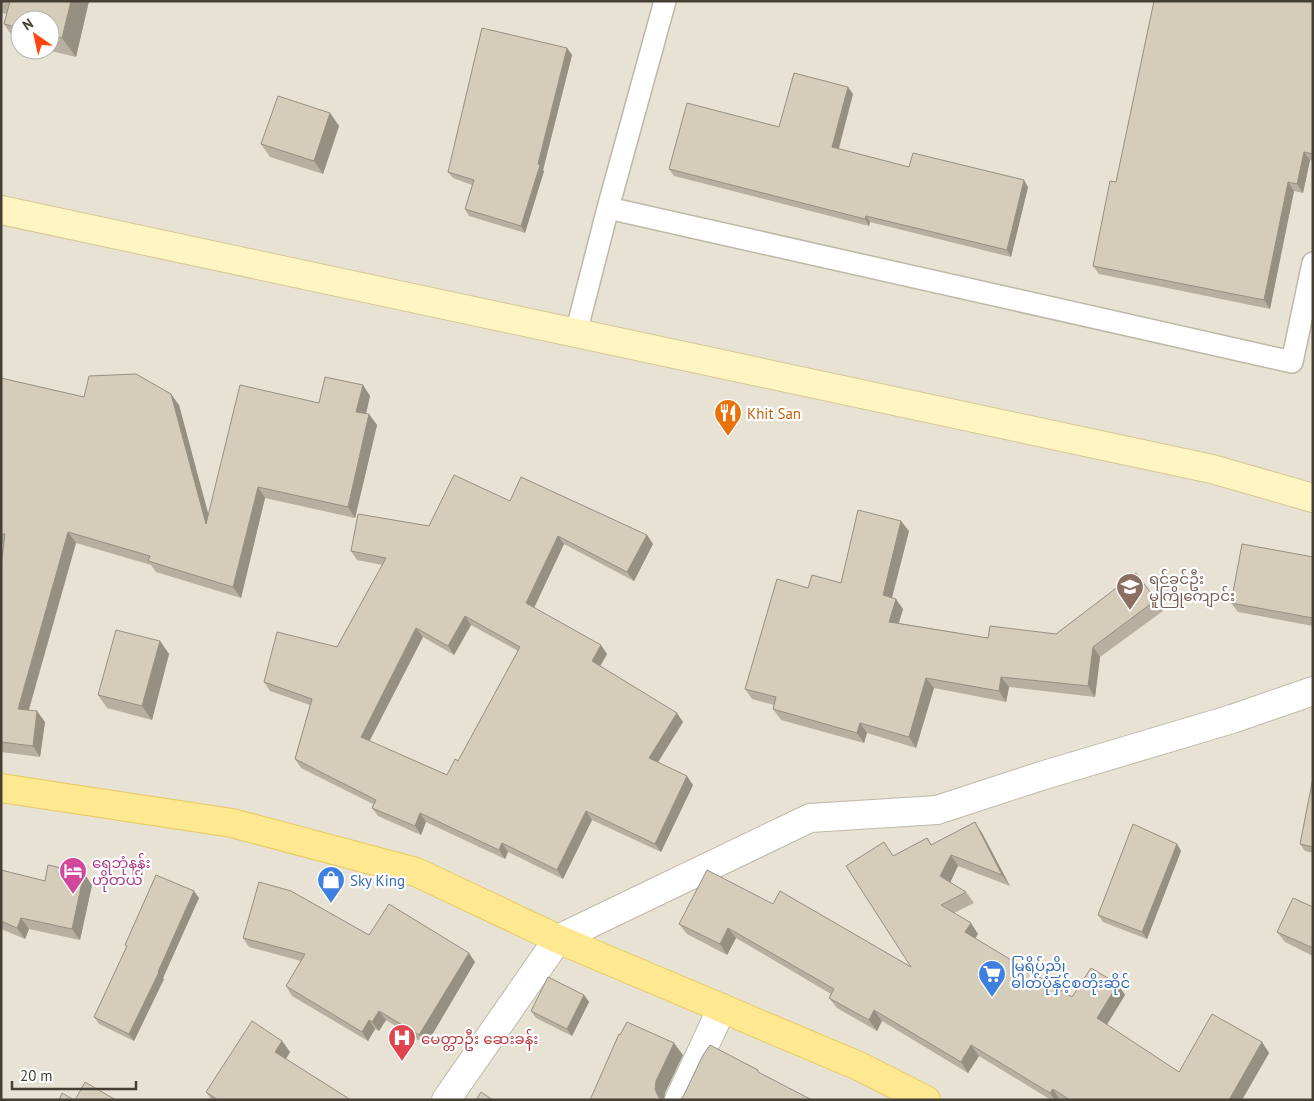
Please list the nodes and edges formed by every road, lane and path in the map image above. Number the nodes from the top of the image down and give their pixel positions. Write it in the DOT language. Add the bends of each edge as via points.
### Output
graph roads {
  1 [pos="665,1"];
  2 [pos="608,208"];
  3 [pos="1,210"];
  4 [pos="1313,263"];
  5 [pos="576,333"];
  6 [pos="1313,498"];
  7 [pos="1313,691"];
  8 [pos="1,788"];
  9 [pos="558,939"];
  10 [pos="722,1008"];
  11 [pos="446,1100"];
  12 [pos="679,1100"];
  13 [pos="926,1100"];
  1 -- 2 [label="lane"];
  2 -- 4 [label="lane" via="1292,362"];
  2 -- 5 [label="lane"];
  3 -- 5 [label="main road"];
  5 -- 6 [label="main road" via="1212,469"];
  7 -- 9 [label="street" via="937,810 810,818"];
  8 -- 9 [label="main road" via="232,823 416,872"];
  9 -- 10 [label="main road"];
  9 -- 11 [label="street"];
  10 -- 12 [label="street"];
  10 -- 13 [label="main road" via="861,1067"];
}
